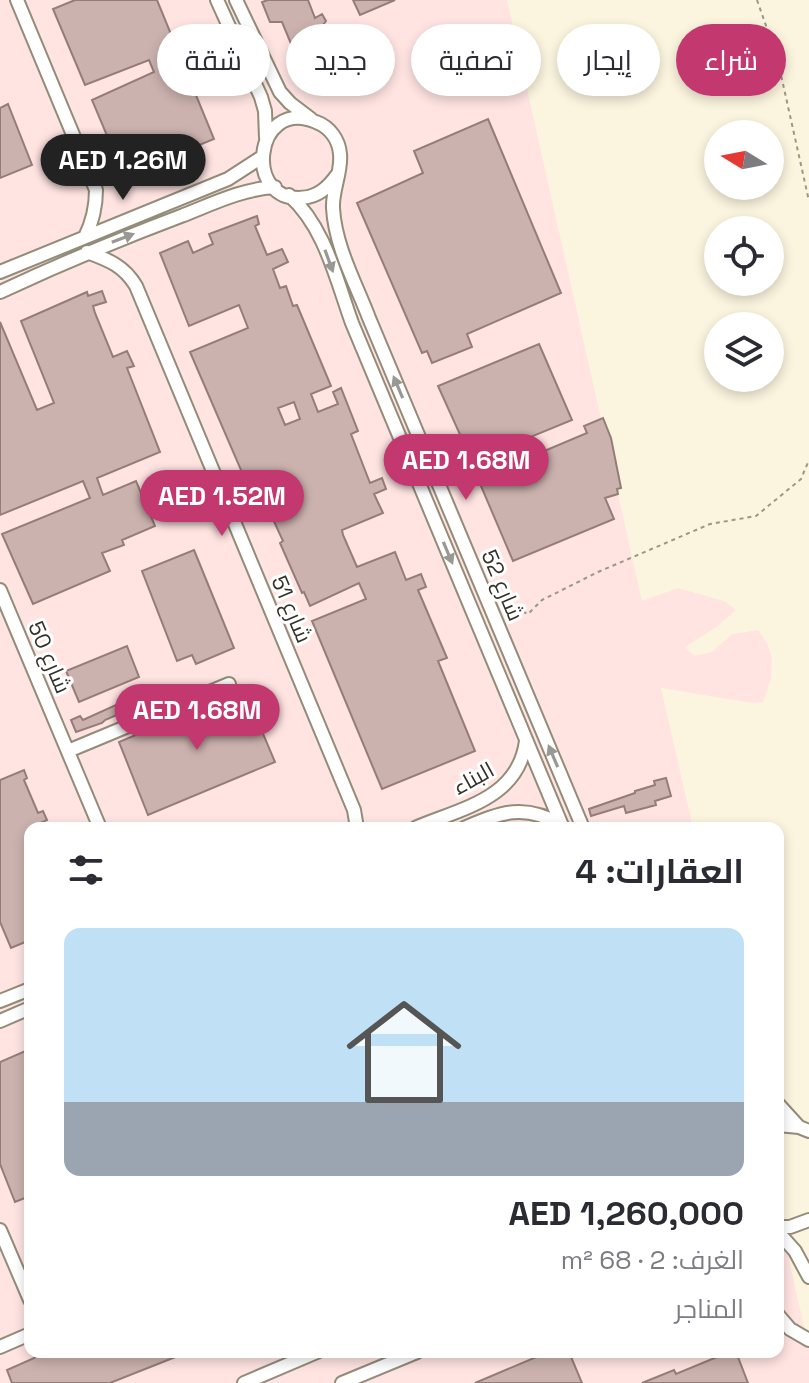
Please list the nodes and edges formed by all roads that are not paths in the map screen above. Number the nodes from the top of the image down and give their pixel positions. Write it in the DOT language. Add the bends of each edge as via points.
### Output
graph roads {
  1 [pos="17,0"];
  2 [pos="217,0"];
  3 [pos="236,0"];
  4 [pos="314,120"];
  5 [pos="266,140"];
  6 [pos="262,157"];
  7 [pos="337,175"];
  8 [pos="275,187"];
  9 [pos="289,195"];
  10 [pos="85,237"];
  11 [pos="87,252"];
  12 [pos="0,272"];
  13 [pos="0,292"];
  14 [pos="0,590"];
  15 [pos="229,684"];
  16 [pos="526,741"];
  17 [pos="68,751"];
  18 [pos="98,822"];
  19 [pos="356,822"];
  20 [pos="428,822"];
  21 [pos="481,822"];
  22 [pos="556,822"];
  23 [pos="560,822"];
  24 [pos="580,822"];
  25 [pos="24,991"];
  26 [pos="0,1001"];
  27 [pos="24,1011"];
  28 [pos="0,1021"];
  29 [pos="784,1110"];
  30 [pos="784,1126"];
  31 [pos="804,1129"];
  32 [pos="809,1220"];
  33 [pos="784,1228"];
  34 [pos="0,1230"];
  35 [pos="784,1237"];
  36 [pos="809,1277"];
  37 [pos="24,1286"];
  38 [pos="784,1322"];
  39 [pos="24,1337"];
  40 [pos="809,1340"];
  41 [pos="0,1347"];
  42 [pos="303,1358"];
  43 [pos="402,1358"];
  44 [pos="244,1383"];
  45 [pos="342,1383"];
  1 -- 10 [label="street" via="96,190 93,222"];
  2 -- 5 [label="street" via="261,97"];
  3 -- 4 [label="street" via="280,92"];
  4 -- 5 [label="street" via="291,119"];
  4 -- 7 [label="street" via="338,143"];
  5 -- 6 [label="street"];
  6 -- 8 [label="street"];
  6 -- 10 [label="street" via="228,179"];
  7 -- 9 [label="street" via="321,192"];
  24 -- 7 [label="street, شارع 52, one-way" via="369,318 338,234 333,205"];
  8 -- 9 [label="street"];
  11 -- 8 [label="street, one-way" via="247,191"];
  9 -- 16 [label="street, شارع 52, one-way" via="321,239"];
  10 -- 12 [label="street"];
  11 -- 13 [label="street"];
  11 -- 19 [label="street, شارع 51" via="117,264 136,286"];
  14 -- 17 [label="street, شارع 50"];
  15 -- 17 [label="street"];
  16 -- 20 [label="street, البناء" via="519,768 502,789"];
  16 -- 23 [label="street, شارع 52"];
  17 -- 18 [label="street, شارع 50"];
  21 -- 22 [label="street, البناء" via="512,811"];
  25 -- 26 [label="street"];
  27 -- 28 [label="street"];
  29 -- 31 [label="street"];
  30 -- 31 [label="street"];
  32 -- 33 [label="street"];
  34 -- 37 [label="street"];
  35 -- 36 [label="street"];
  38 -- 40 [label="street"];
  39 -- 41 [label="street"];
  42 -- 44 [label="street"];
  43 -- 45 [label="street"];
}
